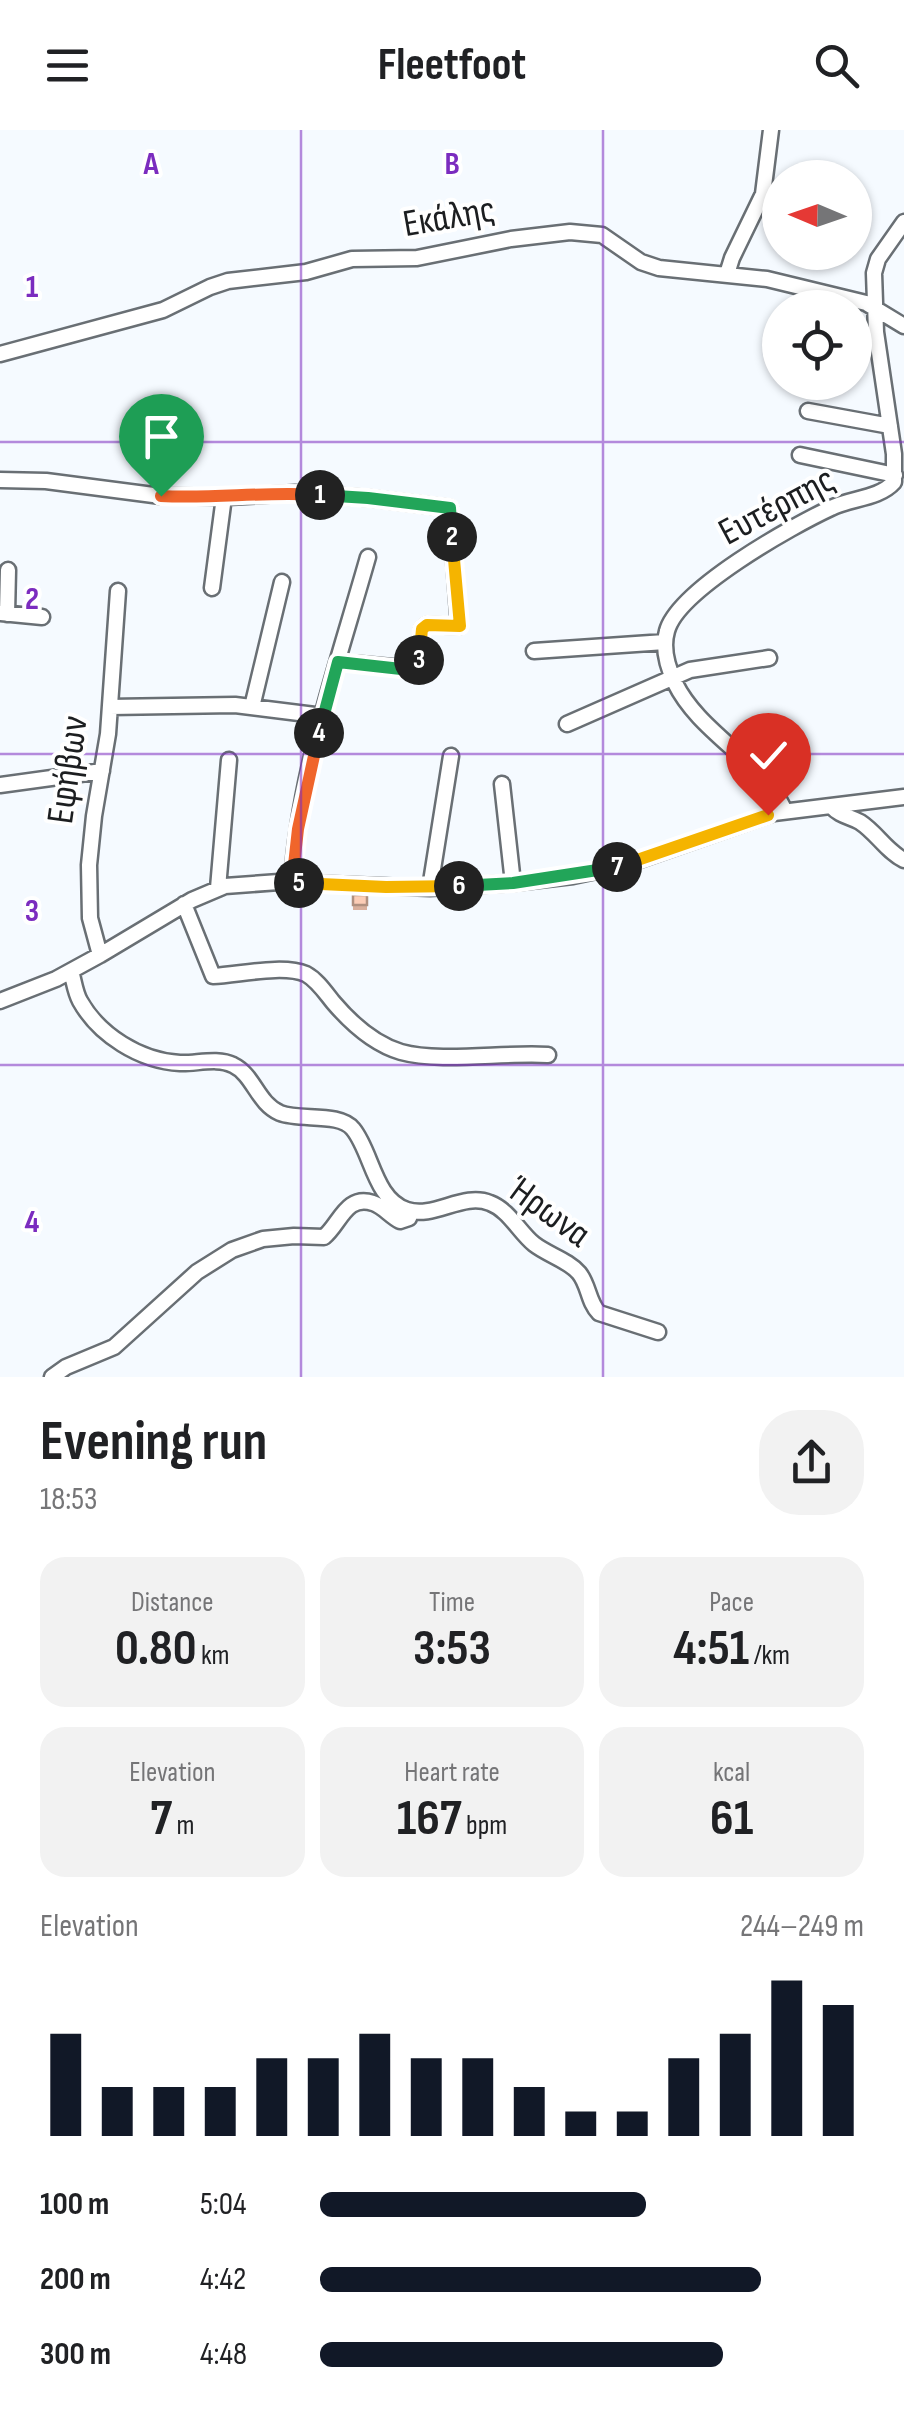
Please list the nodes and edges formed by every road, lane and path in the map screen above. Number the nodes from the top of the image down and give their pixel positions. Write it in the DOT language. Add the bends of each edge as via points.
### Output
graph roads {
  1 [pos="771,130"];
  2 [pos="904,222"];
  3 [pos="728,274"];
  4 [pos="874,307"];
  5 [pos="904,326"];
  6 [pos="0,354"];
  7 [pos="808,412"];
  8 [pos="890,426"];
  9 [pos="800,455"];
  10 [pos="895,475"];
  11 [pos="0,480"];
  12 [pos="224,497"];
  13 [pos="368,556"];
  14 [pos="8,570"];
  15 [pos="282,582"];
  16 [pos="212,588"];
  17 [pos="118,591"];
  18 [pos="4,613"];
  19 [pos="42,617"];
  20 [pos="665,642"];
  21 [pos="534,651"];
  22 [pos="769,658"];
  23 [pos="338,662"];
  24 [pos="672,677"];
  25 [pos="110,707"];
  26 [pos="252,707"];
  27 [pos="323,716"];
  28 [pos="568,724"];
  29 [pos="451,756"];
  30 [pos="230,760"];
  31 [pos="102,771"];
  32 [pos="0,784"];
  33 [pos="502,784"];
  34 [pos="904,797"];
  35 [pos="831,806"];
  36 [pos="785,811"];
  37 [pos="904,860"];
  38 [pos="292,883"];
  39 [pos="513,883"];
  40 [pos="218,888"];
  41 [pos="430,888"];
  42 [pos="184,904"];
  43 [pos="100,955"];
  44 [pos="71,972"];
  45 [pos="0,1001"];
  46 [pos="548,1055"];
  47 [pos="411,1211"];
  48 [pos="658,1332"];
  49 [pos="52,1377"];
  1 -- 3 [label="street" via="763,194"];
  2 -- 4 [label="street" via="876,262"];
  3 -- 4 [label="street, Εκάλης"];
  3 -- 6 [label="street, Εκάλης" via="660,268 599,234 559,233 228,281 162,310"];
  4 -- 5 [label="street, Εκάλης"];
  4 -- 8 [label="street"];
  7 -- 8 [label="street"];
  8 -- 10 [label="street"];
  9 -- 10 [label="street"];
  10 -- 20 [label="street, Ευτέρπης" via="885,490 832,507 717,574 672,621"];
  11 -- 12 [label="street"];
  12 -- 16 [label="street"];
  12 -- 23 [label="street" via="294,493 450,508 460,626 422,629 413,669"];
  13 -- 23 [label="street"];
  14 -- 18 [label="street"];
  15 -- 26 [label="street"];
  17 -- 25 [label="street, Εφήβων"];
  18 -- 19 [label="street"];
  20 -- 21 [label="street"];
  20 -- 24 [label="street"];
  22 -- 24 [label="street"];
  23 -- 27 [label="street"];
  24 -- 28 [label="street"];
  24 -- 36 [label="street" via="689,706"];
  25 -- 26 [label="street"];
  25 -- 31 [label="street, Εφήβων"];
  26 -- 27 [label="street"];
  27 -- 38 [label="street"];
  29 -- 41 [label="street"];
  30 -- 40 [label="street"];
  31 -- 32 [label="street"];
  31 -- 43 [label="street, Εφήβων" via="88,883"];
  33 -- 39 [label="street"];
  34 -- 35 [label="street"];
  35 -- 36 [label="street"];
  35 -- 37 [label="street"];
  36 -- 39 [label="street" via="626,865"];
  38 -- 40 [label="street"];
  38 -- 41 [label="street"];
  39 -- 41 [label="street"];
  40 -- 42 [label="street"];
  42 -- 43 [label="street"];
  42 -- 46 [label="street" via="213,976 304,974 357,1027 404,1053"];
  43 -- 44 [label="street"];
  44 -- 45 [label="street"];
  44 -- 47 [label="street" via="87,1011 140,1054 229,1063 272,1109 348,1123 382,1186"];
  47 -- 48 [label="street, Ήρωνα" via="491,1203 532,1242 578,1272 599,1313"];
  47 -- 49 [label="street, Ήρωνα" via="401,1221 376,1204 358,1202 324,1237 284,1236 239,1246 198,1272 118,1344"];
}
